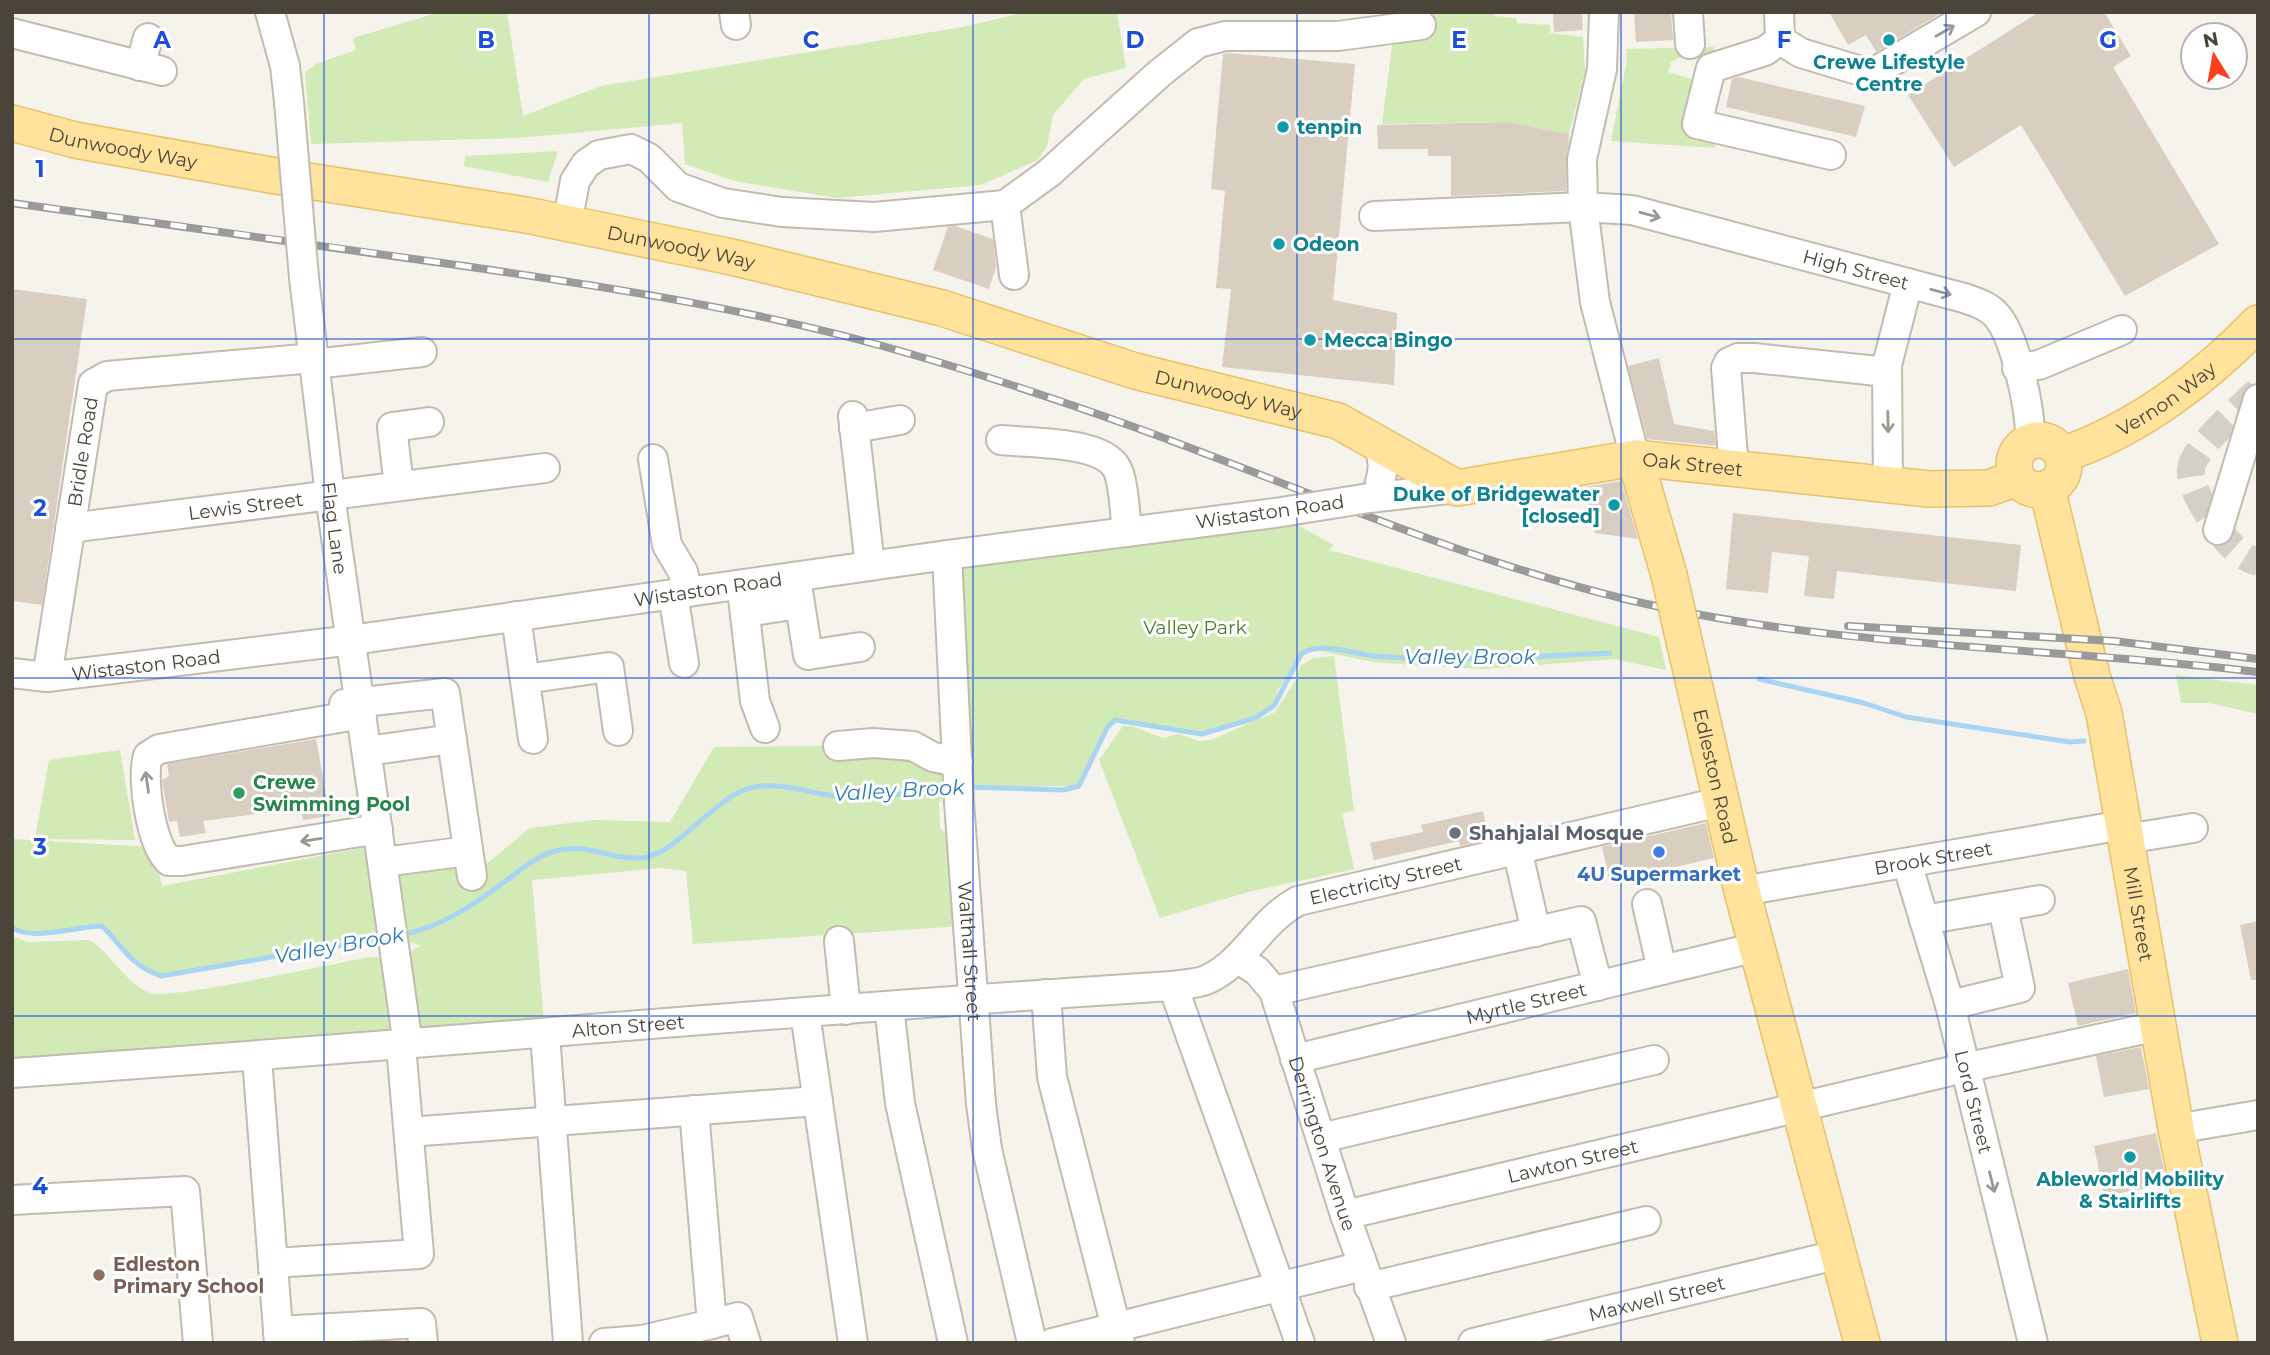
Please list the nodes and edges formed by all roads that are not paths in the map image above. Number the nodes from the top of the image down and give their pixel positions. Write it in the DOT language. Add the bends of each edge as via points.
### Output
graph roads {
  1 [pos="270,12"];
  2 [pos="1604,12"];
  3 [pos="1688,12"];
  4 [pos="1779,12"];
  5 [pos="1976,12"];
  6 [pos="1421,25"];
  7 [pos="12,33"];
  8 [pos="148,38"];
  9 [pos="1690,44"];
  10 [pos="1791,47"];
  11 [pos="12,123"];
  12 [pos="1830,155"];
  13 [pos="1005,205"];
  14 [pos="1583,207"];
  15 [pos="1374,216"];
  16 [pos="567,224"];
  17 [pos="1014,275"];
  18 [pos="1908,283"];
  19 [pos="2258,323"];
  20 [pos="2122,330"];
  21 [pos="422,352"];
  22 [pos="314,361"];
  23 [pos="2017,368"];
  24 [pos="1887,372"];
  25 [pos="2258,399"];
  26 [pos="900,420"];
  27 [pos="1338,421"];
  28 [pos="429,422"];
  29 [pos="1001,440"];
  30 [pos="1375,440"];
  31 [pos="2030,441"];
  32 [pos="2062,455"];
  33 [pos="1635,458"];
  34 [pos="653,459"];
  35 [pos="545,468"];
  36 [pos="1734,469"];
  37 [pos="1495,482"];
  38 [pos="2032,483"];
  39 [pos="399,486"];
  40 [pos="1888,486"];
  41 [pos="1457,488"];
  42 [pos="330,495"];
  43 [pos="1372,497"];
  44 [pos="70,528"];
  45 [pos="2218,530"];
  46 [pos="1128,532"];
  47 [pos="947,555"];
  48 [pos="870,566"];
  49 [pos="797,584"];
  50 [pos="742,591"];
  51 [pos="681,593"];
  52 [pos="516,616"];
  53 [pos="352,640"];
  54 [pos="860,647"];
  55 [pos="684,663"];
  56 [pos="48,668"];
  57 [pos="12,673"];
  58 [pos="525,679"];
  59 [pos="361,708"];
  60 [pos="278,713"];
  61 [pos="765,727"];
  62 [pos="618,731"];
  63 [pos="452,739"];
  64 [pos="533,739"];
  65 [pos="838,746"];
  66 [pos="367,751"];
  67 [pos="958,781"];
  68 [pos="1720,802"];
  69 [pos="2193,828"];
  70 [pos="378,829"];
  71 [pos="2124,832"];
  72 [pos="1517,849"];
  73 [pos="383,862"];
  74 [pos="1907,863"];
  75 [pos="1742,891"];
  76 [pos="2040,900"];
  77 [pos="1647,904"];
  78 [pos="2005,917"];
  79 [pos="1924,920"];
  80 [pos="1536,932"];
  81 [pos="839,941"];
  82 [pos="1757,947"];
  83 [pos="1237,958"];
  84 [pos="1662,970"];
  85 [pos="1173,986"];
  86 [pos="1598,986"];
  87 [pos="1273,991"];
  88 [pos="1046,994"];
  89 [pos="974,999"];
  90 [pos="1950,1005"];
  91 [pos="889,1006"];
  92 [pos="845,1010"];
  93 [pos="805,1013"];
  94 [pos="2158,1026"];
  95 [pos="545,1034"];
  96 [pos="404,1046"];
  97 [pos="257,1058"];
  98 [pos="1295,1059"];
  99 [pos="1654,1060"];
  100 [pos="1964,1068"];
  101 [pos="12,1073"];
  102 [pos="818,1101"];
  103 [pos="1800,1108"];
  104 [pos="694,1110"];
  105 [pos="2258,1115"];
  106 [pos="551,1122"];
  107 [pos="2176,1129"];
  108 [pos="409,1132"];
  109 [pos="1321,1138"];
  110 [pos="12,1200"];
  111 [pos="1345,1215"];
  112 [pos="1646,1221"];
  113 [pos="1840,1254"];
  114 [pos="273,1263"];
  115 [pos="1366,1277"];
  116 [pos="1283,1287"];
  117 [pos="712,1324"];
  118 [pos="422,1333"];
  119 [pos="1118,1335"];
  120 [pos="279,1337"];
  121 [pos="198,1343"];
  122 [pos="568,1343"];
  123 [pos="604,1343"];
  124 [pos="746,1343"];
  125 [pos="853,1343"];
  126 [pos="953,1343"];
  127 [pos="1032,1343"];
  128 [pos="1052,1343"];
  129 [pos="1300,1343"];
  130 [pos="1391,1343"];
  131 [pos="1473,1343"];
  132 [pos="1862,1343"];
  133 [pos="2033,1343"];
  134 [pos="2220,1343"];
  1 -- 22 [label="street, Flag Lane, bridge" via="285,66"];
  2 -- 14 [label="street, Edleston Road" via="1598,89 1584,137"];
  3 -- 9 [label="street"];
  4 -- 10 [label="street"];
  10 -- 5 [label="street, one-way" via="1871,74"];
  6 -- 13 [label="street" via="1338,36 1225,36 1198,43 1049,173"];
  7 -- 8 [label="street" via="151,69"];
  10 -- 12 [label="street" via="1711,68 1697,124"];
  11 -- 16 [label="main road, Dunwoody Way" via="75,140"];
  13 -- 16 [label="street" via="874,217 747,207 678,187 649,158 631,149 599,155 586,164 575,181"];
  13 -- 17 [label="street"];
  14 -- 15 [label="street, High Street"];
  14 -- 18 [label="street, High Street, one-way" via="1632,210"];
  14 -- 33 [label="street, Edleston Road" via="1595,302"];
  16 -- 27 [label="main road, Dunwoody Way" via="732,257 942,308 1135,371"];
  18 -- 23 [label="street, High Street, one-way" via="1990,310 2003,325"];
  18 -- 24 [label="street"];
  19 -- 32 [label="main road, Vernon Way" via="2160,405 2120,430"];
  20 -- 23 [label="street" via="2039,365"];
  21 -- 22 [label="street, Bridle Road"];
  22 -- 42 [label="street, Flag Lane"];
  22 -- 44 [label="street, Bridle Road" via="100,379 91,391"];
  23 -- 31 [label="street, High Street" via="2031,417"];
  24 -- 36 [label="street" via="1754,358 1729,362"];
  24 -- 40 [label="street, one-way"];
  25 -- 45 [label="street"];
  26 -- 48 [label="street" via="854,422"];
  27 -- 30 [label="main road, Dunwoody Way"];
  27 -- 37 [label="main road, Dunwoody Way" via="1355,419 1392,428"];
  28 -- 39 [label="street" via="392,427"];
  29 -- 46 [label="street" via="1080,448 1108,458 1118,468"];
  30 -- 41 [label="main road, Dunwoody Way"];
  30 -- 43 [label="street" via="1383,466"];
  31 -- 32 [label="main road" via="2049,442"];
  31 -- 38 [label="main road" via="2014,460"];
  32 -- 38 [label="main road" via="2062,474"];
  33 -- 36 [label="main road, Oak Street"];
  33 -- 37 [label="main road, Oak Street"];
  33 -- 68 [label="main road, Edleston Road, bridge" via="1668,575"];
  34 -- 51 [label="street" via="667,545 683,572"];
  35 -- 39 [label="street, Lewis Street"];
  36 -- 40 [label="main road, Oak Street"];
  37 -- 41 [label="main road, Oak Street"];
  38 -- 40 [label="main road, Oak Street" via="1949,490"];
  38 -- 71 [label="main road, Mill Street" via="2104,713"];
  39 -- 42 [label="street, Lewis Street"];
  41 -- 43 [label="street, Oak Street"];
  42 -- 44 [label="street, Lewis Street"];
  42 -- 53 [label="street, Flag Lane"];
  43 -- 46 [label="street, Wistaston Road, bridge"];
  44 -- 56 [label="street, Bridle Road"];
  46 -- 47 [label="street, Wistaston Road"];
  47 -- 48 [label="street, Wistaston Road"];
  47 -- 67 [label="street, Walthall Street"];
  48 -- 49 [label="street, Wistaston Road"];
  49 -- 50 [label="street, Wistaston Road"];
  49 -- 54 [label="street" via="808,655"];
  50 -- 51 [label="street, Wistaston Road"];
  50 -- 61 [label="street" via="755,701"];
  51 -- 52 [label="street, Wistaston Road"];
  51 -- 55 [label="street"];
  52 -- 53 [label="street, Wistaston Road"];
  52 -- 58 [label="street"];
  53 -- 56 [label="street, Wistaston Road"];
  53 -- 59 [label="street, Flag Lane"];
  56 -- 57 [label="street, Wistaston Road"];
  58 -- 62 [label="street" via="609,667"];
  58 -- 64 [label="street"];
  59 -- 60 [label="street"];
  59 -- 63 [label="street" via="445,693"];
  59 -- 66 [label="street, Flag Lane"];
  70 -- 59 [label="street, one-way" via="169,861 156,845 145,772 148,756 159,749"];
  63 -- 66 [label="street"];
  63 -- 73 [label="street" via="470,864"];
  65 -- 67 [label="street" via="913,746 933,757"];
  66 -- 70 [label="street, Flag Lane"];
  67 -- 89 [label="street, Walthall Street"];
  68 -- 72 [label="street, Electricity Street"];
  68 -- 75 [label="main road, Edleston Road"];
  69 -- 71 [label="street, Brook Street"];
  70 -- 73 [label="street, Flag Lane"];
  71 -- 74 [label="street, Brook Street"];
  71 -- 94 [label="main road, Mill Street"];
  72 -- 80 [label="street"];
  72 -- 83 [label="street, Electricity Street" via="1298,901 1277,912"];
  73 -- 96 [label="street, Flag Lane"];
  74 -- 75 [label="street, Brook Street"];
  74 -- 79 [label="street, Lord Street"];
  75 -- 82 [label="main road, Edleston Road"];
  76 -- 79 [label="street"];
  77 -- 84 [label="street"];
  78 -- 90 [label="street" via="2020,988"];
  79 -- 90 [label="street, Lord Street"];
  80 -- 86 [label="street" via="1581,920"];
  80 -- 87 [label="street"];
  81 -- 92 [label="street"];
  82 -- 84 [label="street, Myrtle Street"];
  82 -- 103 [label="main road, Edleston Road"];
  83 -- 85 [label="street, Alton Street" via="1204,981"];
  83 -- 87 [label="street, Derrington Avenue" via="1257,971"];
  84 -- 86 [label="street, Myrtle Street"];
  85 -- 88 [label="street, Alton Street"];
  85 -- 116 [label="street"];
  86 -- 98 [label="street, Myrtle Street"];
  87 -- 98 [label="street, Derrington Avenue"];
  88 -- 89 [label="street, Alton Street"];
  88 -- 119 [label="street" via="1052,1077"];
  89 -- 91 [label="street, Alton Street"];
  89 -- 127 [label="street, Walthall Street" via="987,1149"];
  90 -- 100 [label="street, Lord Street"];
  91 -- 92 [label="street, Alton Street"];
  91 -- 126 [label="street" via="900,1103"];
  92 -- 93 [label="street, Alton Street"];
  93 -- 95 [label="street, Alton Street"];
  93 -- 102 [label="street"];
  94 -- 100 [label="street, Lawton Street"];
  94 -- 107 [label="main road, Mill Street"];
  95 -- 96 [label="street, Alton Street"];
  95 -- 106 [label="street"];
  96 -- 97 [label="street, Alton Street"];
  96 -- 108 [label="street, Flag Lane"];
  97 -- 101 [label="street, Alton Street"];
  97 -- 114 [label="street"];
  98 -- 109 [label="street, Derrington Avenue"];
  99 -- 109 [label="street"];
  100 -- 103 [label="street, Lawton Street"];
  100 -- 133 [label="street, Lord Street, one-way"];
  102 -- 104 [label="street"];
  102 -- 125 [label="street"];
  103 -- 111 [label="street, Lawton Street"];
  103 -- 113 [label="main road, Edleston Road"];
  104 -- 106 [label="street"];
  104 -- 117 [label="street"];
  105 -- 107 [label="street"];
  106 -- 108 [label="street"];
  106 -- 122 [label="street"];
  107 -- 134 [label="main road, Mill Street"];
  108 -- 114 [label="street, Flag Lane" via="419,1254"];
  109 -- 111 [label="street, Derrington Avenue"];
  110 -- 121 [label="street" via="185,1191"];
  111 -- 115 [label="street, Derrington Avenue"];
  112 -- 115 [label="street"];
  113 -- 131 [label="street, Maxwell Street"];
  113 -- 132 [label="main road, Edleston Road"];
  114 -- 120 [label="street"];
  115 -- 116 [label="street"];
  115 -- 130 [label="street, Derrington Avenue"];
  116 -- 119 [label="street"];
  116 -- 129 [label="street"];
  117 -- 123 [label="street" via="642,1340"];
  117 -- 124 [label="street" via="738,1317"];
  118 -- 120 [label="street"];
  119 -- 128 [label="street"];
}
